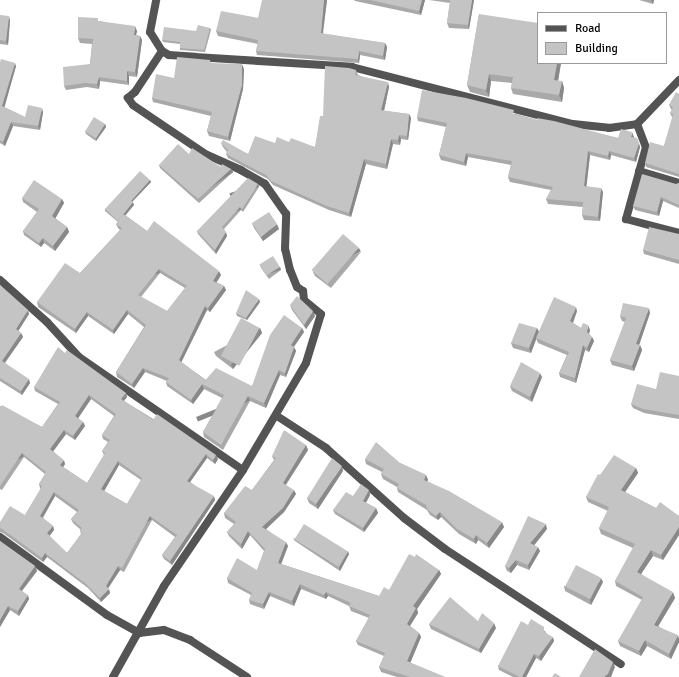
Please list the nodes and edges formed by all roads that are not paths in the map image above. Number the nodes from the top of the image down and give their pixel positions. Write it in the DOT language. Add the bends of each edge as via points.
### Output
graph roads {
  1 [pos="156,0"];
  2 [pos="162,51"];
  3 [pos="679,80"];
  4 [pos="637,124"];
  5 [pos="639,171"];
  6 [pos="679,183"];
  7 [pos="679,233"];
  8 [pos="0,280"];
  9 [pos="277,416"];
  10 [pos="243,470"];
  11 [pos="0,537"];
  12 [pos="139,633"];
  13 [pos="621,664"];
  14 [pos="114,677"];
  15 [pos="247,677"];
  1 -- 2 [label="street" via="150,32"];
  2 -- 4 [label="street" via="169,55 195,58 352,67 573,124 609,128"];
  2 -- 9 [label="street" via="135,92 128,98 133,105 207,155 265,184 286,214 285,249 297,287 303,291 304,300 321,314 306,363"];
  3 -- 4 [label="street"];
  4 -- 5 [label="street" via="646,147"];
  5 -- 6 [label="street"];
  5 -- 7 [label="street" via="626,219"];
  8 -- 10 [label="street" via="47,322 79,357"];
  9 -- 10 [label="street"];
  9 -- 13 [label="street" via="326,448 404,518 445,549"];
  10 -- 12 [label="street" via="164,586"];
  11 -- 12 [label="street" via="107,615"];
  12 -- 14 [label="street"];
  12 -- 15 [label="street" via="164,630 190,640"];
}
